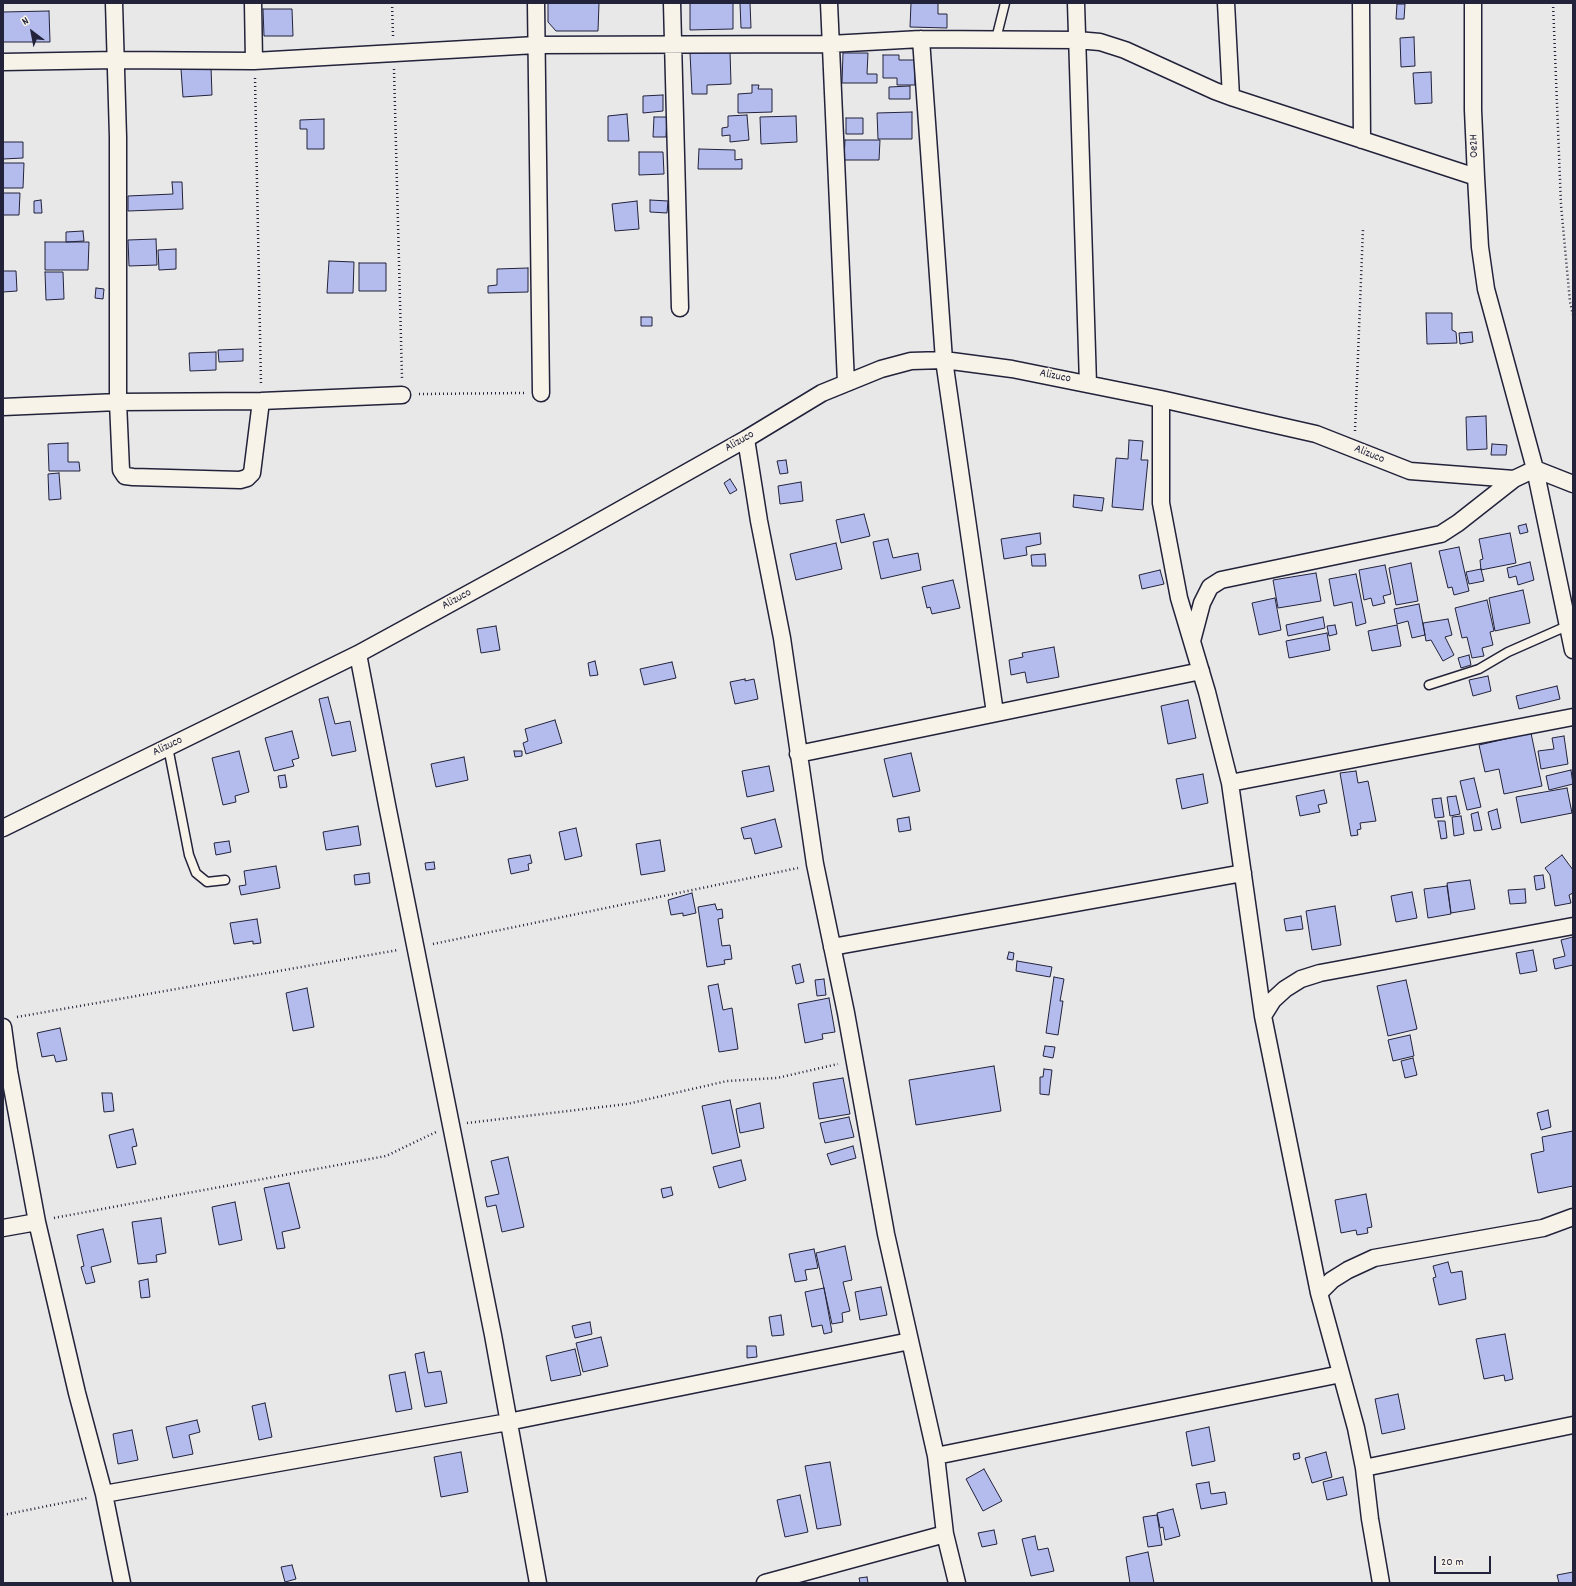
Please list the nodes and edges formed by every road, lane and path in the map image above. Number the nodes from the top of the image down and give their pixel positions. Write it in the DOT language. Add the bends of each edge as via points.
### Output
graph roads {
  1 [pos="114,3"];
  2 [pos="253,3"];
  3 [pos="392,3"];
  4 [pos="536,3"];
  5 [pos="672,3"];
  6 [pos="829,3"];
  7 [pos="1004,3"];
  8 [pos="1076,3"];
  9 [pos="1226,3"];
  10 [pos="1361,3"];
  11 [pos="1473,3"];
  12 [pos="1554,3"];
  13 [pos="921,39"];
  14 [pos="996,39"];
  15 [pos="1077,40"];
  16 [pos="830,44"];
  17 [pos="536,45"];
  18 [pos="672,45"];
  19 [pos="393,53"];
  20 [pos="116,60"];
  21 [pos="254,61"];
  22 [pos="3,62"];
  23 [pos="1230,97"];
  24 [pos="1362,140"];
  25 [pos="1476,177"];
  26 [pos="1363,230"];
  27 [pos="680,308"];
  28 [pos="1573,315"];
  29 [pos="944,360"];
  30 [pos="846,383"];
  31 [pos="1088,384"];
  32 [pos="541,393"];
  33 [pos="402,395"];
  34 [pos="1161,399"];
  35 [pos="261,401"];
  36 [pos="118,402"];
  37 [pos="3,407"];
  38 [pos="746,439"];
  39 [pos="1355,450"];
  40 [pos="1535,469"];
  41 [pos="1514,479"];
  42 [pos="1573,484"];
  43 [pos="1567,626"];
  44 [pos="1192,640"];
  45 [pos="1573,650"];
  46 [pos="358,654"];
  47 [pos="1201,671"];
  48 [pos="1429,685"];
  49 [pos="995,714"];
  50 [pos="1573,717"];
  51 [pos="168,747"];
  52 [pos="798,754"];
  53 [pos="1230,783"];
  54 [pos="3,828"];
  55 [pos="1243,873"];
  56 [pos="225,880"];
  57 [pos="1573,926"];
  58 [pos="832,947"];
  59 [pos="1263,1016"];
  60 [pos="3,1028"];
  61 [pos="1573,1217"];
  62 [pos="37,1222"];
  63 [pos="3,1228"];
  64 [pos="1319,1293"];
  65 [pos="910,1341"];
  66 [pos="1341,1374"];
  67 [pos="508,1422"];
  68 [pos="1573,1425"];
  69 [pos="936,1456"];
  70 [pos="1364,1468"];
  71 [pos="104,1494"];
  72 [pos="3,1515"];
  73 [pos="945,1534"];
  74 [pos="122,1583"];
  75 [pos="538,1583"];
  76 [pos="766,1583"];
  77 [pos="957,1583"];
  78 [pos="1381,1583"];
  1 -- 20 [label="street"];
  2 -- 21 [label="street"];
  3 -- 19 [label="path"];
  4 -- 17 [label="street"];
  5 -- 18 [label="street"];
  6 -- 16 [label="street"];
  7 -- 14 [label="lane"];
  8 -- 15 [label="street"];
  9 -- 23 [label="street"];
  10 -- 24 [label="street"];
  11 -- 25 [label="street, Oe2H"];
  12 -- 28 [label="path" via="1560,204"];
  13 -- 14 [label="street"];
  13 -- 16 [label="street"];
  13 -- 29 [label="street"];
  14 -- 15 [label="street"];
  15 -- 23 [label="street" via="1100,42 1125,50"];
  15 -- 31 [label="street"];
  16 -- 18 [label="street"];
  16 -- 30 [label="street"];
  17 -- 18 [label="street"];
  17 -- 19 [label="street"];
  17 -- 32 [label="street"];
  18 -- 27 [label="street"];
  19 -- 21 [label="street"];
  19 -- 33 [label="path"];
  20 -- 21 [label="street"];
  20 -- 22 [label="street"];
  20 -- 36 [label="street"];
  21 -- 35 [label="path"];
  23 -- 24 [label="street"];
  24 -- 25 [label="street"];
  25 -- 40 [label="street, Oe2H" via="1480,247 1486,289"];
  26 -- 39 [label="path"];
  29 -- 30 [label="street, Alizuco" via="911,361 881,369"];
  29 -- 31 [label="street, Alizuco" via="1012,369"];
  29 -- 49 [label="street"];
  30 -- 38 [label="street, Alizuco" via="822,393"];
  31 -- 34 [label="street, Alizuco"];
  32 -- 33 [label="path"];
  33 -- 35 [label="street"];
  34 -- 39 [label="street, Alizuco" via="1316,434"];
  34 -- 44 [label="street" via="1161,503 1179,598"];
  35 -- 36 [label="street"];
  35 -- 36 [label="street" via="252,473 240,480 125,476 121,470"];
  36 -- 37 [label="street"];
  38 -- 46 [label="street, Alizuco"];
  38 -- 52 [label="street" via="782,638"];
  39 -- 41 [label="street, Alizuco" via="1410,472"];
  40 -- 41 [label="street, Alizuco"];
  40 -- 42 [label="street"];
  40 -- 43 [label="street, Oe2H"];
  41 -- 44 [label="street" via="1441,534 1221,580 1210,587 1202,602"];
  43 -- 45 [label="street, Oe2H"];
  43 -- 48 [label="lane" via="1508,652 1478,669"];
  44 -- 47 [label="street"];
  46 -- 51 [label="street, Alizuco"];
  46 -- 67 [label="street"];
  47 -- 49 [label="street"];
  47 -- 53 [label="street"];
  49 -- 52 [label="street"];
  50 -- 53 [label="street"];
  51 -- 54 [label="street, Alizuco"];
  51 -- 56 [label="lane" via="189,855 196,874 207,882"];
  52 -- 58 [label="street" via="815,864"];
  53 -- 55 [label="street"];
  55 -- 58 [label="street"];
  55 -- 59 [label="street"];
  57 -- 59 [label="street" via="1320,973 1301,979 1285,989 1273,1000"];
  58 -- 65 [label="street" via="886,1234"];
  59 -- 64 [label="street"];
  60 -- 62 [label="street"];
  61 -- 64 [label="street" via="1543,1228 1374,1258 1332,1280"];
  62 -- 63 [label="street"];
  62 -- 71 [label="street" via="77,1393"];
  64 -- 66 [label="street"];
  65 -- 67 [label="street"];
  65 -- 69 [label="street"];
  66 -- 69 [label="street"];
  66 -- 70 [label="street"];
  67 -- 71 [label="street"];
  67 -- 75 [label="street"];
  68 -- 70 [label="street"];
  69 -- 73 [label="street"];
  70 -- 78 [label="street"];
  71 -- 72 [label="path"];
  71 -- 74 [label="street"];
  73 -- 76 [label="street"];
  73 -- 77 [label="street"];
}
